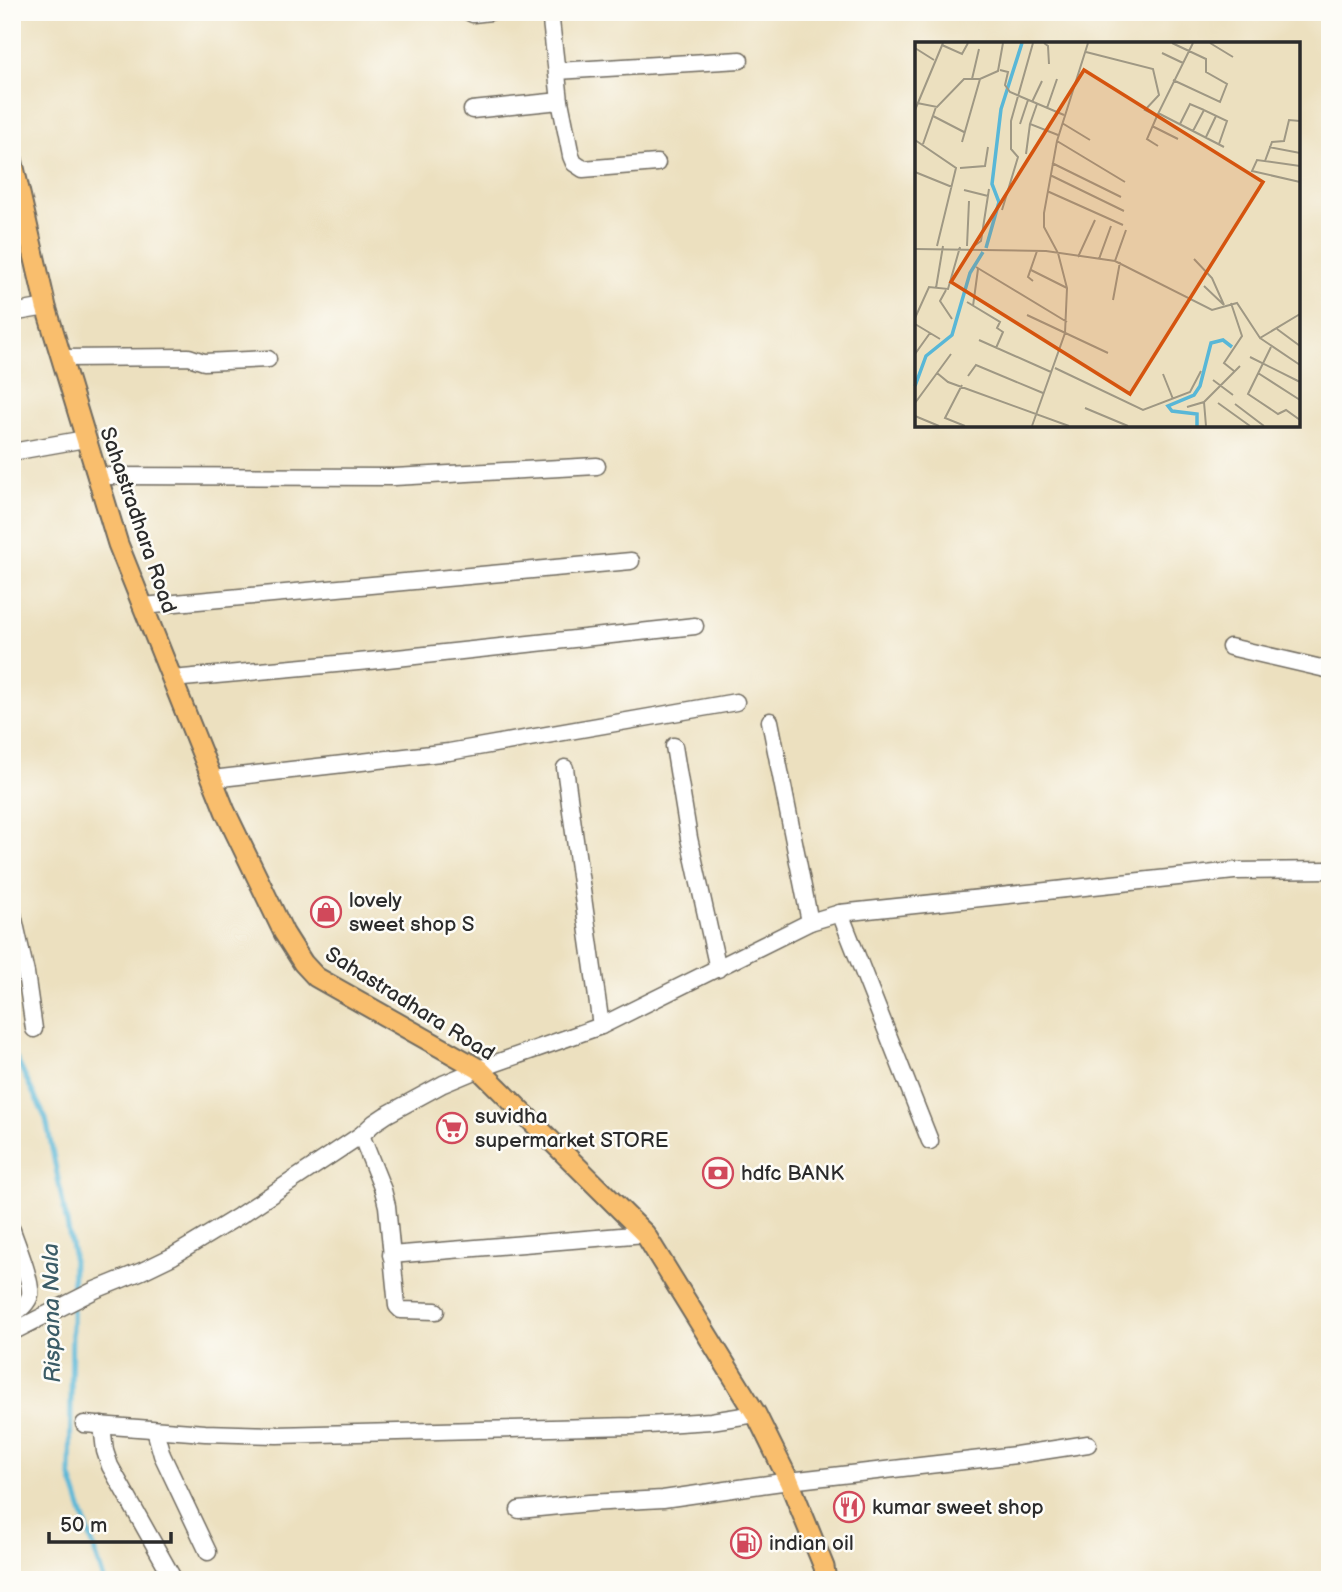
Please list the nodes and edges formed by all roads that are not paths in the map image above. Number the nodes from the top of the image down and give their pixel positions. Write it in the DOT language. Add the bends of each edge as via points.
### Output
graph roads {
  1 [pos="469,12"];
  2 [pos="490,12"];
  3 [pos="550,12"];
  4 [pos="740,60"];
  5 [pos="557,71"];
  6 [pos="560,101"];
  7 [pos="472,110"];
  8 [pos="12,159"];
  9 [pos="657,163"];
  10 [pos="46,307"];
  11 [pos="12,313"];
  12 [pos="61,358"];
  13 [pos="268,359"];
  14 [pos="85,439"];
  15 [pos="12,453"];
  16 [pos="597,466"];
  17 [pos="96,476"];
  18 [pos="631,561"];
  19 [pos="143,606"];
  20 [pos="695,626"];
  21 [pos="1230,647"];
  22 [pos="1330,670"];
  23 [pos="172,679"];
  24 [pos="736,702"];
  25 [pos="770,721"];
  26 [pos="674,746"];
  27 [pos="565,768"];
  28 [pos="212,779"];
  29 [pos="1330,870"];
  30 [pos="12,910"];
  31 [pos="840,914"];
  32 [pos="810,922"];
  33 [pos="718,969"];
  34 [pos="601,1026"];
  35 [pos="34,1028"];
  36 [pos="479,1069"];
  37 [pos="361,1135"];
  38 [pos="930,1141"];
  39 [pos="12,1230"];
  40 [pos="645,1234"];
  41 [pos="391,1255"];
  42 [pos="436,1311"];
  43 [pos="12,1315"];
  44 [pos="12,1332"];
  45 [pos="756,1414"];
  46 [pos="84,1423"];
  47 [pos="102,1425"];
  48 [pos="155,1430"];
  49 [pos="1088,1444"];
  50 [pos="789,1480"];
  51 [pos="519,1510"];
  52 [pos="208,1552"];
  53 [pos="174,1580"];
  54 [pos="826,1580"];
  1 -- 2 [label="street"];
  3 -- 5 [label="street"];
  4 -- 5 [label="street"];
  5 -- 6 [label="street"];
  6 -- 7 [label="street"];
  6 -- 9 [label="street" via="571,156 583,169"];
  8 -- 10 [label="main road, Sahastradhara Road"];
  10 -- 11 [label="street"];
  10 -- 12 [label="main road, Sahastradhara Road"];
  12 -- 13 [label="street"];
  12 -- 14 [label="main road, Sahastradhara Road"];
  14 -- 15 [label="street"];
  14 -- 17 [label="main road, Sahastradhara Road"];
  16 -- 17 [label="street" via="394,477"];
  17 -- 19 [label="main road, Sahastradhara Road"];
  18 -- 19 [label="street"];
  19 -- 23 [label="main road, Sahastradhara Road"];
  20 -- 23 [label="street"];
  21 -- 22 [label="street"];
  23 -- 28 [label="main road, Sahastradhara Road"];
  24 -- 28 [label="street" via="449,752"];
  25 -- 32 [label="street"];
  26 -- 33 [label="street"];
  27 -- 34 [label="street"];
  28 -- 36 [label="main road, Sahastradhara Road" via="269,903 303,963 316,977"];
  29 -- 31 [label="street" via="1234,871"];
  30 -- 35 [label="street"];
  31 -- 32 [label="street"];
  31 -- 38 [label="street"];
  32 -- 33 [label="street"];
  33 -- 34 [label="street"];
  34 -- 36 [label="street"];
  36 -- 37 [label="street" via="397,1109"];
  36 -- 40 [label="main road, Sahastradhara Road"];
  37 -- 41 [label="street" via="383,1190"];
  37 -- 44 [label="street" via="173,1256"];
  39 -- 43 [label="street" via="30,1296"];
  40 -- 41 [label="street"];
  40 -- 45 [label="main road, Sahastradhara Road"];
  41 -- 42 [label="street" via="397,1306"];
  45 -- 48 [label="street" via="632,1426 277,1435"];
  45 -- 50 [label="main road, Sahastradhara Road"];
  46 -- 47 [label="street"];
  47 -- 48 [label="street"];
  47 -- 53 [label="street" via="110,1466"];
  48 -- 52 [label="street" via="162,1455"];
  49 -- 50 [label="street"];
  50 -- 51 [label="street" via="663,1499"];
  50 -- 54 [label="main road, Sahastradhara Road"];
}
